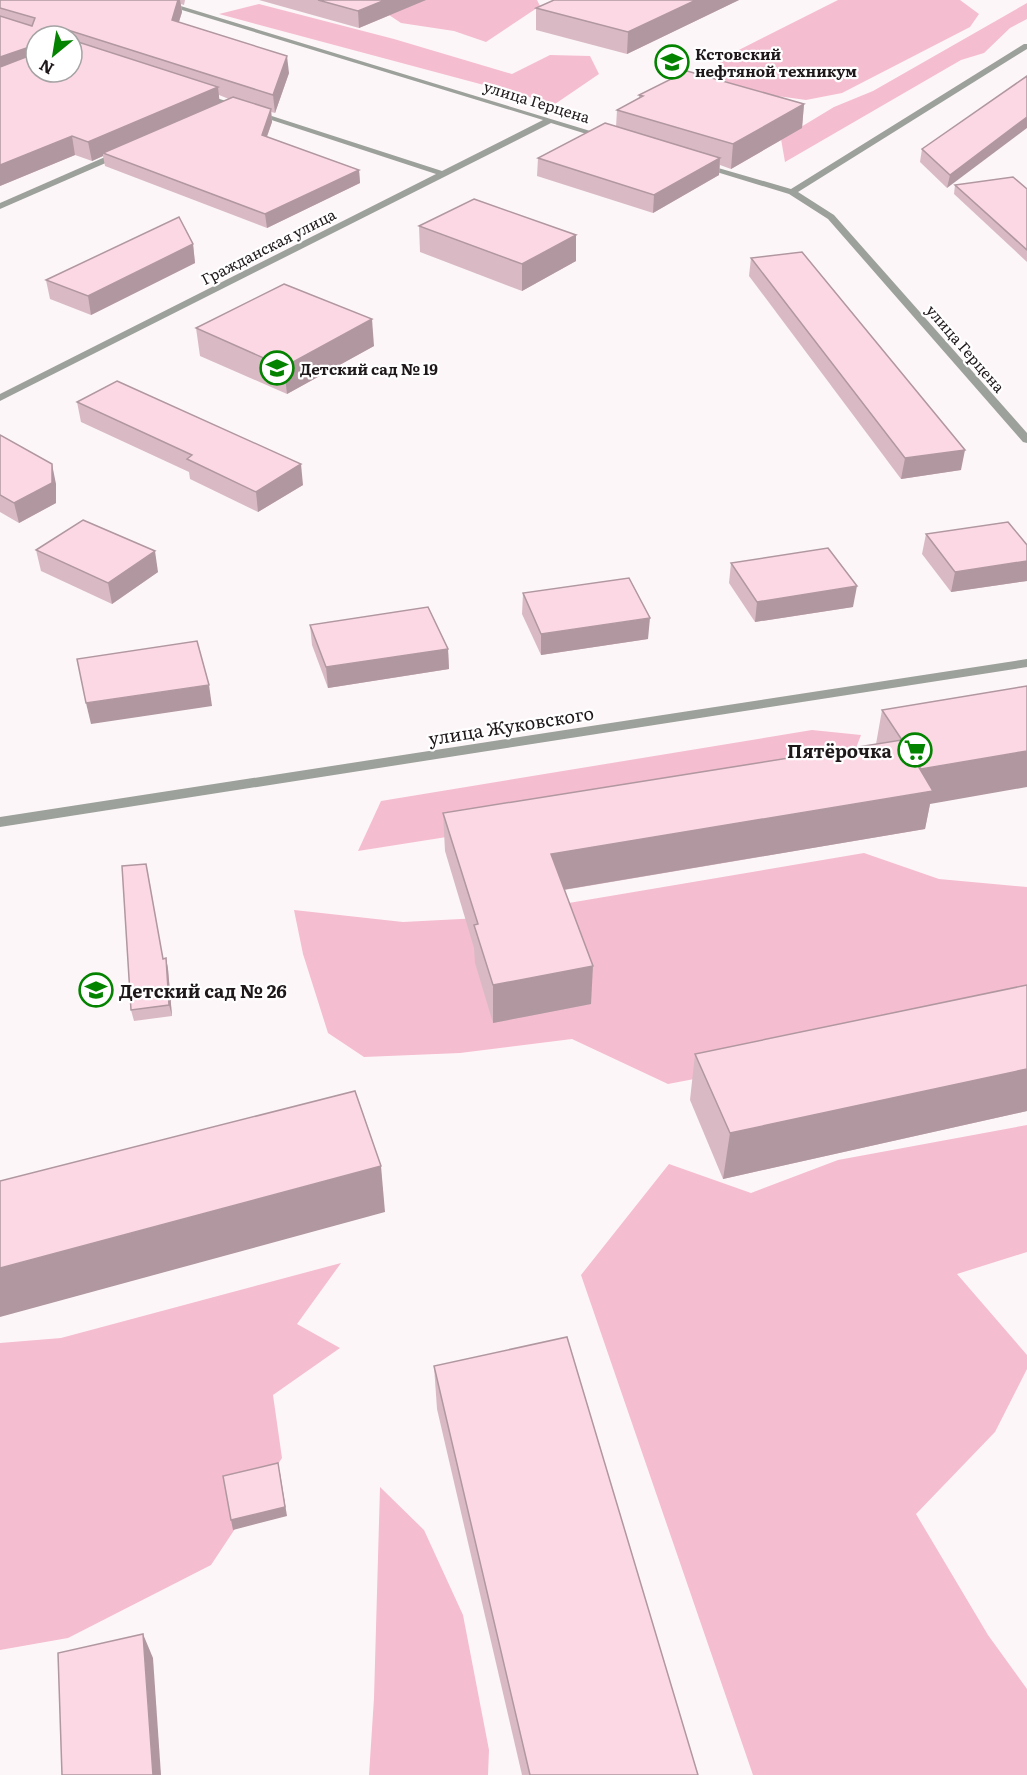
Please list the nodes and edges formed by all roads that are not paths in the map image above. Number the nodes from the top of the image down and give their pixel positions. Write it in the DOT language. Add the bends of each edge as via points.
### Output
graph roads {
  1 [pos="153,0"];
  2 [pos="1027,46"];
  3 [pos="1023,52"];
  4 [pos="188,90"];
  5 [pos="232,105"];
  6 [pos="222,109"];
  7 [pos="550,120"];
  8 [pos="619,141"];
  9 [pos="127,151"];
  10 [pos="689,162"];
  11 [pos="443,174"];
  12 [pos="792,192"];
  13 [pos="0,206"];
  14 [pos="0,398"];
  15 [pos="1027,440"];
  16 [pos="1027,663"];
  17 [pos="0,822"];
  1 -- 7 [label="street, улица Герцена"];
  2 -- 3 [label="street"];
  3 -- 12 [label="street"];
  4 -- 5 [label="street"];
  5 -- 6 [label="street"];
  5 -- 11 [label="street"];
  7 -- 8 [label="street, улица Герцена"];
  7 -- 11 [label="street, Гражданская улица"];
  9 -- 13 [label="street"];
  10 -- 12 [label="street, улица Герцена"];
  11 -- 14 [label="street, Гражданская улица"];
  12 -- 15 [label="street, улица Герцена" via="831,217"];
  16 -- 17 [label="street, улица Жуковского"];
}
